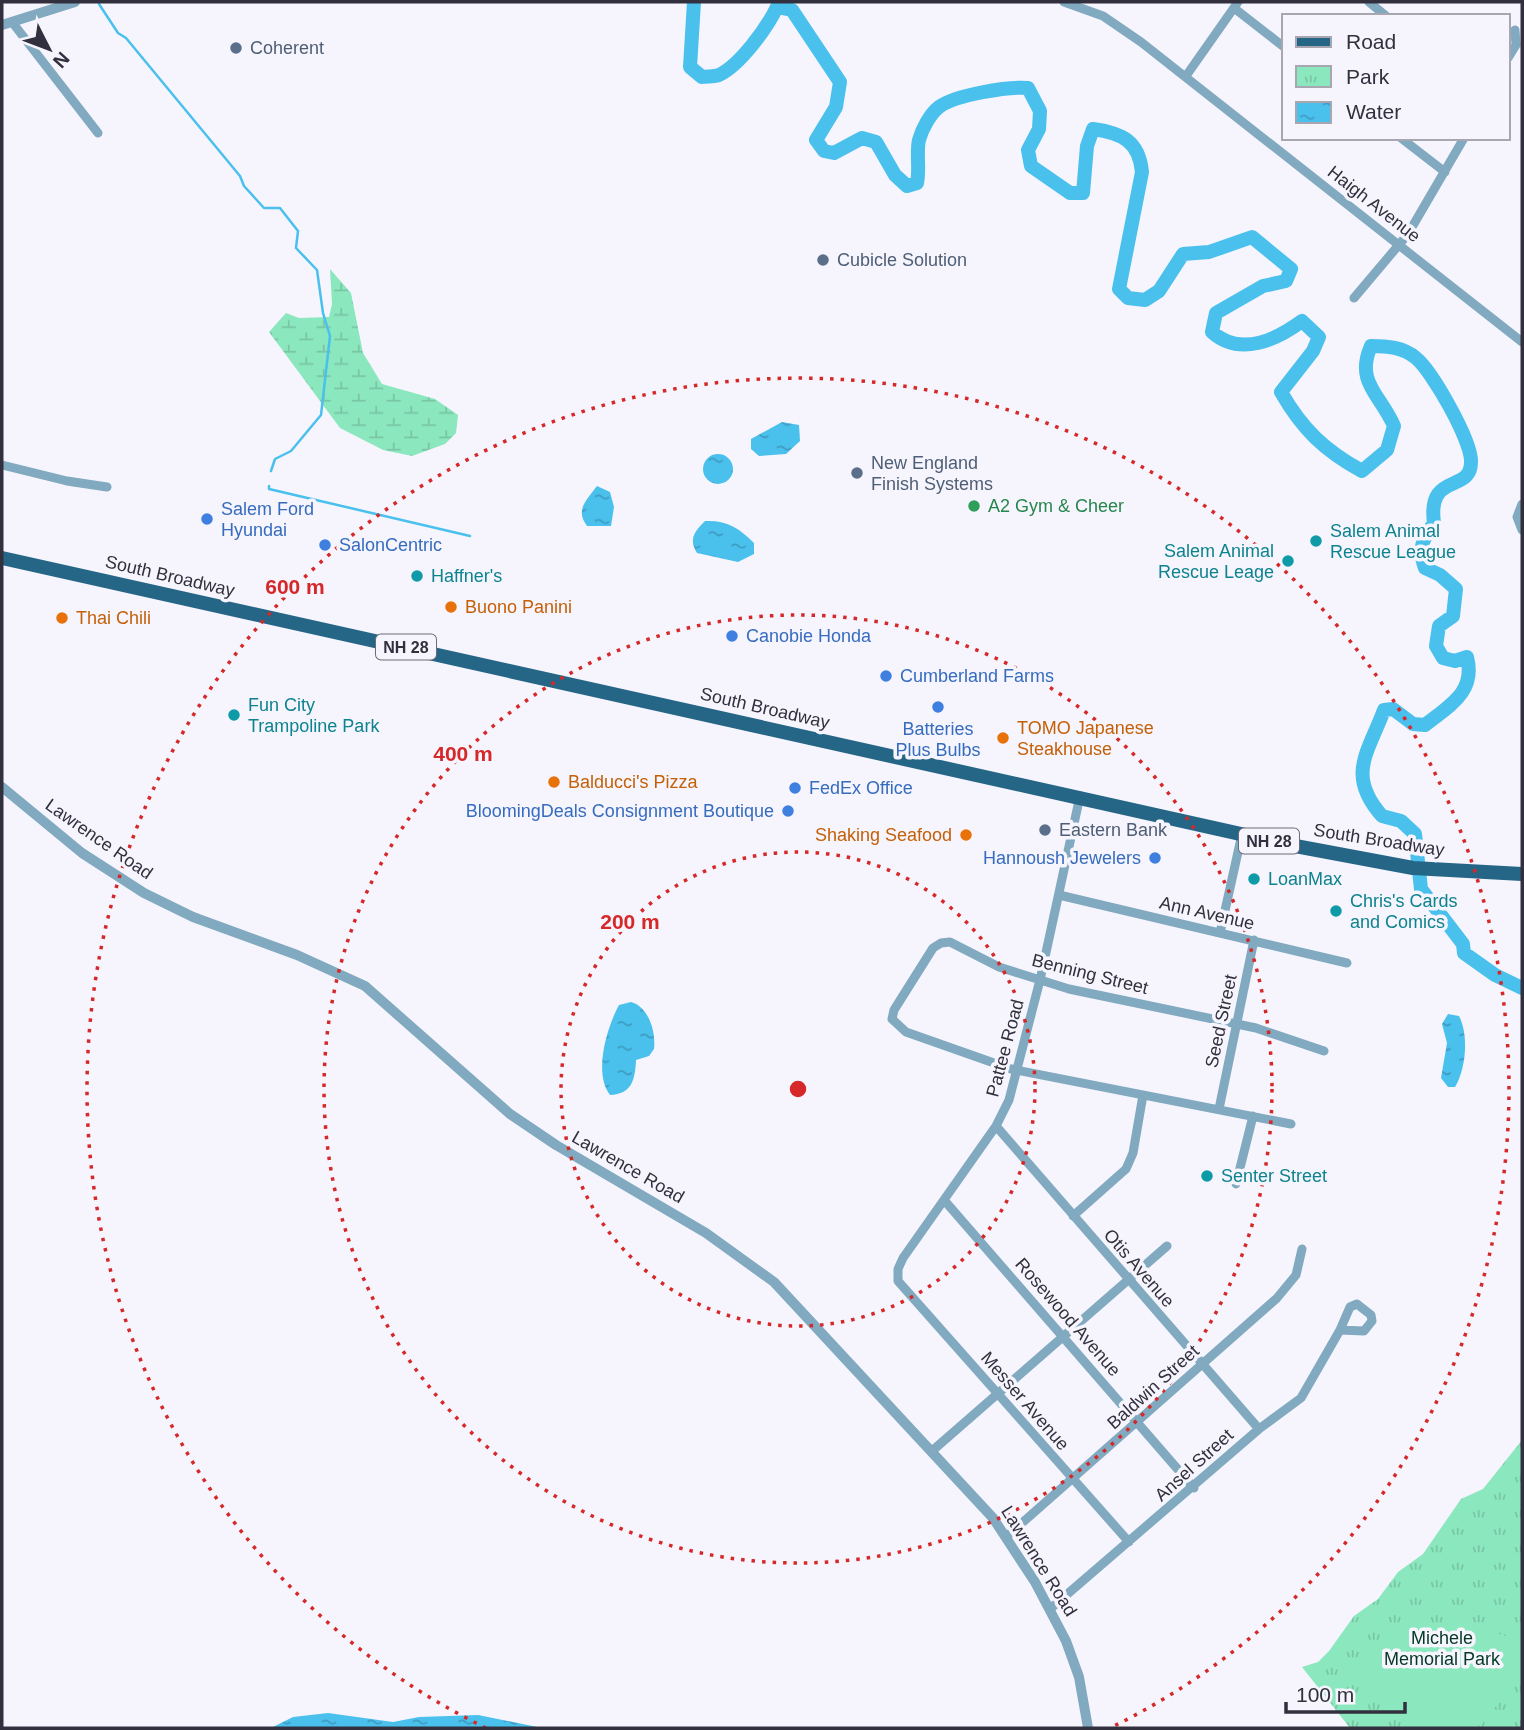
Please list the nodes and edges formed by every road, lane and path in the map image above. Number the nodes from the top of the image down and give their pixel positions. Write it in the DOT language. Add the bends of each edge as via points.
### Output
graph roads {
  1 [pos="75,2"];
  2 [pos="1064,2"];
  3 [pos="1369,2"];
  4 [pos="1236,5"];
  5 [pos="1384,14"];
  6 [pos="7,23"];
  7 [pos="1515,30"];
  8 [pos="1282,45"];
  9 [pos="1510,55"];
  10 [pos="1186,76"];
  11 [pos="98,133"];
  12 [pos="1404,140"];
  13 [pos="1463,140"];
  14 [pos="1445,172"];
  15 [pos="1400,244"];
  16 [pos="1354,298"];
  17 [pos="1522,342"];
  18 [pos="2,465"];
  19 [pos="107,487"];
  20 [pos="1522,505"];
  21 [pos="1520,527"];
  22 [pos="2,558"];
  23 [pos="2,787"];
  24 [pos="1080,796"];
  25 [pos="1242,834"];
  26 [pos="1522,874"];
  27 [pos="1059,895"];
  28 [pos="1220,933"];
  29 [pos="1254,940"];
  30 [pos="1348,962"];
  31 [pos="1040,980"];
  32 [pos="1237,1025"];
  33 [pos="1324,1051"];
  34 [pos="1017,1071"];
  35 [pos="1143,1095"];
  36 [pos="1219,1109"];
  37 [pos="1253,1115"];
  38 [pos="1292,1124"];
  39 [pos="996,1126"];
  40 [pos="1236,1184"];
  41 [pos="944,1200"];
  42 [pos="1073,1216"];
  43 [pos="1167,1246"];
  44 [pos="1302,1249"];
  45 [pos="1128,1280"];
  46 [pos="898,1281"];
  47 [pos="1340,1330"];
  48 [pos="1063,1337"];
  49 [pos="1202,1365"];
  50 [pos="998,1393"];
  51 [pos="1138,1421"];
  52 [pos="1259,1429"];
  53 [pos="932,1451"];
  54 [pos="1072,1478"];
  55 [pos="1194,1488"];
  56 [pos="1006,1537"];
  57 [pos="1129,1542"];
  58 [pos="1050,1609"];
  59 [pos="1088,1728"];
  1 -- 6 [label="street"];
  2 -- 10 [label="street, Haigh Avenue" via="1119,25"];
  3 -- 5 [label="street"];
  4 -- 8 [label="street"];
  4 -- 10 [label="street"];
  6 -- 11 [label="street"];
  7 -- 9 [label="street" via="1516,45"];
  10 -- 15 [label="street, Haigh Avenue"];
  12 -- 14 [label="street"];
  13 -- 14 [label="street"];
  14 -- 15 [label="street"];
  15 -- 16 [label="street"];
  15 -- 17 [label="street, Haigh Avenue"];
  18 -- 19 [label="street"];
  20 -- 21 [label="street"];
  22 -- 24 [label="main road, South Broadway / NH 28"];
  23 -- 53 [label="street, Lawrence Road" via="82,853 144,893 365,986 510,1114 706,1233 774,1282"];
  24 -- 25 [label="main road, South Broadway / NH 28"];
  24 -- 27 [label="street, Pattee Road"];
  25 -- 26 [label="main road, South Broadway / NH 28" via="1413,868"];
  25 -- 28 [label="street"];
  27 -- 28 [label="street, Ann Avenue"];
  27 -- 31 [label="street, Pattee Road"];
  28 -- 29 [label="street, Ann Avenue"];
  29 -- 30 [label="street, Ann Avenue"];
  29 -- 32 [label="street, Seed Street"];
  31 -- 32 [label="street, Benning Street"];
  31 -- 34 [label="street, Pattee Road"];
  31 -- 34 [label="street, Benning Street" via="999,967 950,942 941,943 898,1002 892,1019 906,1032"];
  32 -- 33 [label="street, Benning Street" via="1283,1035"];
  32 -- 36 [label="street, Seed Street"];
  34 -- 35 [label="street"];
  34 -- 39 [label="street, Pattee Road"];
  35 -- 36 [label="street"];
  35 -- 42 [label="street" via="1126,1169"];
  36 -- 37 [label="street"];
  37 -- 38 [label="street"];
  37 -- 40 [label="street"];
  39 -- 41 [label="street, Pattee Road"];
  39 -- 42 [label="street, Otis Avenue"];
  41 -- 46 [label="street, Pattee Road" via="904,1258"];
  41 -- 48 [label="street, Rosewood Avenue"];
  42 -- 45 [label="street, Otis Avenue"];
  43 -- 45 [label="street"];
  44 -- 49 [label="street, Baldwin Street" via="1296,1275 1287,1287"];
  45 -- 48 [label="street"];
  45 -- 49 [label="street, Otis Avenue"];
  46 -- 50 [label="street, Messer Avenue"];
  47 -- 52 [label="street, Ansel Street" via="1304,1395"];
  48 -- 50 [label="street"];
  48 -- 51 [label="street, Rosewood Avenue"];
  49 -- 51 [label="street, Baldwin Street"];
  49 -- 52 [label="street, Otis Avenue"];
  50 -- 53 [label="street"];
  50 -- 54 [label="street, Messer Avenue"];
  51 -- 54 [label="street, Baldwin Street"];
  51 -- 55 [label="street, Rosewood Avenue"];
  52 -- 55 [label="street, Ansel Street"];
  53 -- 56 [label="street, Lawrence Road"];
  54 -- 56 [label="street, Baldwin Street"];
  54 -- 57 [label="street, Messer Avenue"];
  55 -- 57 [label="street, Ansel Street"];
  56 -- 58 [label="street, Lawrence Road"];
  57 -- 58 [label="street, Ansel Street"];
  58 -- 59 [label="street, Lawrence Road" via="1079,1677"];
}
